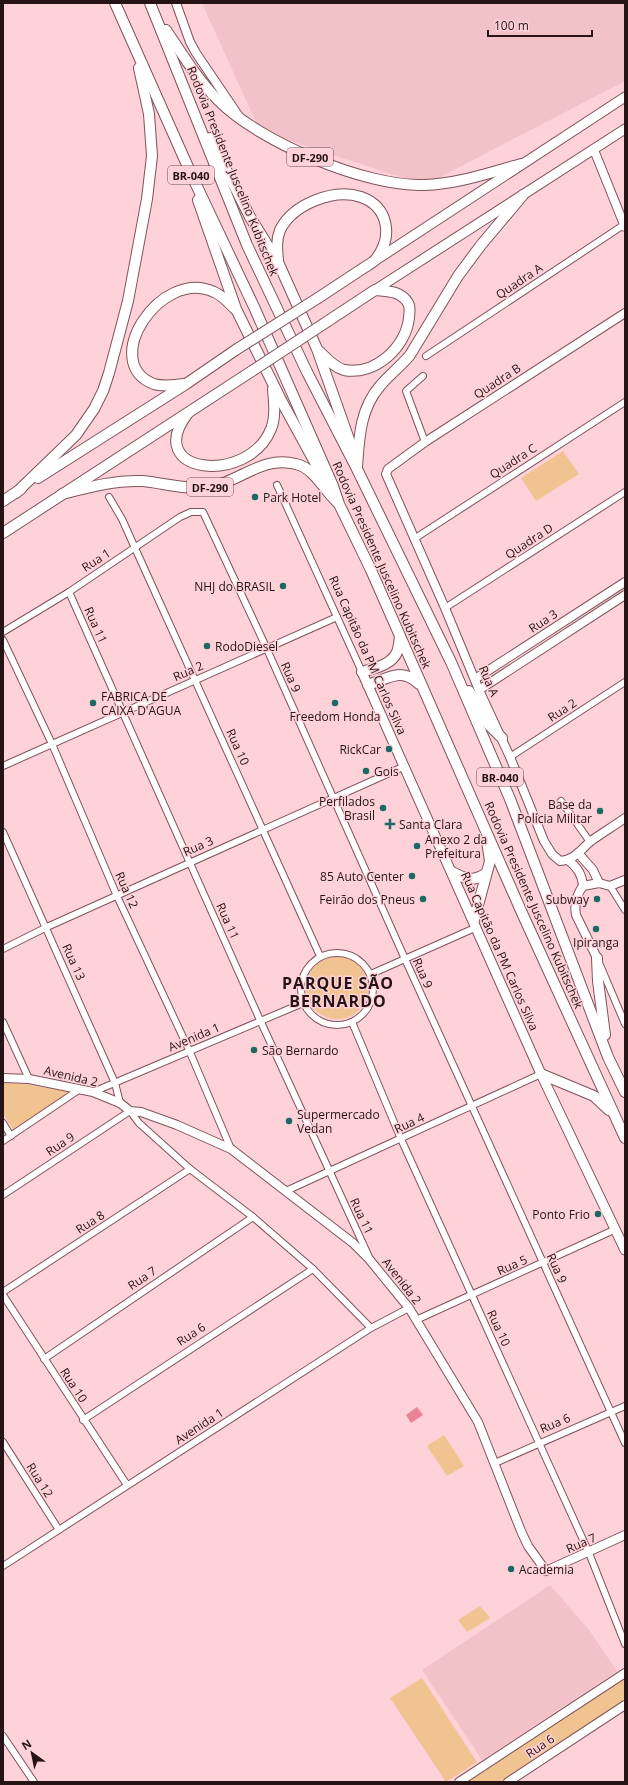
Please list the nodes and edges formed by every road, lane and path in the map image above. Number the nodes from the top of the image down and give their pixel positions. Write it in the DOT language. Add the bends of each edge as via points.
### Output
graph roads {
  1 [pos="115,3"];
  2 [pos="176,3"];
  3 [pos="152,8"];
  4 [pos="135,51"];
  5 [pos="625,97"];
  6 [pos="242,120"];
  7 [pos="200,126"];
  8 [pos="625,129"];
  9 [pos="594,150"];
  10 [pos="521,164"];
  11 [pos="192,176"];
  12 [pos="523,195"];
  13 [pos="625,225"];
  14 [pos="376,260"];
  15 [pos="278,262"];
  16 [pos="375,290"];
  17 [pos="236,310"];
  18 [pos="625,313"];
  19 [pos="317,349"];
  20 [pos="426,356"];
  21 [pos="423,376"];
  22 [pos="272,383"];
  23 [pos="186,384"];
  24 [pos="625,402"];
  25 [pos="191,409"];
  26 [pos="426,442"];
  27 [pos="357,468"];
  28 [pos="386,474"];
  29 [pos="277,485"];
  30 [pos="625,492"];
  31 [pos="16,493"];
  32 [pos="62,494"];
  33 [pos="109,497"];
  34 [pos="3,501"];
  35 [pos="338,504"];
  36 [pos="202,512"];
  37 [pos="3,533"];
  38 [pos="414,539"];
  39 [pos="136,548"];
  40 [pos="625,582"];
  41 [pos="613,590"];
  42 [pos="69,592"];
  43 [pos="622,597"];
  44 [pos="445,608"];
  45 [pos="337,617"];
  46 [pos="3,632"];
  47 [pos="400,637"];
  48 [pos="3,640"];
  49 [pos="266,648"];
  50 [pos="451,662"];
  51 [pos="362,672"];
  52 [pos="475,679"];
  53 [pos="194,681"];
  54 [pos="625,682"];
  55 [pos="368,685"];
  56 [pos="422,686"];
  57 [pos="479,690"];
  58 [pos="123,712"];
  59 [pos="502,738"];
  60 [pos="52,744"];
  61 [pos="510,757"];
  62 [pos="3,766"];
  63 [pos="405,766"];
  64 [pos="332,798"];
  65 [pos="560,801"];
  66 [pos="625,818"];
  67 [pos="484,825"];
  68 [pos="263,830"];
  69 [pos="3,832"];
  70 [pos="590,842"];
  71 [pos="578,854"];
  72 [pos="568,860"];
  73 [pos="189,863"];
  74 [pos="452,872"];
  75 [pos="485,874"];
  76 [pos="625,880"];
  77 [pos="599,883"];
  78 [pos="583,886"];
  79 [pos="610,886"];
  80 [pos="117,896"];
  81 [pos="625,909"];
  82 [pos="475,924"];
  83 [pos="47,928"];
  84 [pos="3,949"];
  85 [pos="320,956"];
  86 [pos="597,958"];
  87 [pos="405,959"];
  88 [pos="371,974"];
  89 [pos="303,1003"];
  90 [pos="260,1020"];
  91 [pos="3,1022"];
  92 [pos="352,1022"];
  93 [pos="625,1024"];
  94 [pos="190,1050"];
  95 [pos="608,1057"];
  96 [pos="541,1074"];
  97 [pos="3,1078"];
  98 [pos="29,1079"];
  99 [pos="115,1083"];
  100 [pos="80,1089"];
  101 [pos="93,1092"];
  102 [pos="625,1092"];
  103 [pos="120,1102"];
  104 [pos="472,1106"];
  105 [pos="130,1111"];
  106 [pos="3,1123"];
  107 [pos="620,1126"];
  108 [pos="11,1136"];
  109 [pos="625,1138"];
  110 [pos="401,1139"];
  111 [pos="3,1141"];
  112 [pos="231,1149"];
  113 [pos="190,1169"];
  114 [pos="328,1172"];
  115 [pos="286,1191"];
  116 [pos="3,1195"];
  117 [pos="254,1217"];
  118 [pos="616,1229"];
  119 [pos="625,1250"];
  120 [pos="370,1259"];
  121 [pos="543,1263"];
  122 [pos="313,1269"];
  123 [pos="3,1292"];
  124 [pos="471,1294"];
  125 [pos="3,1295"];
  126 [pos="409,1308"];
  127 [pos="416,1320"];
  128 [pos="371,1328"];
  129 [pos="44,1359"];
  130 [pos="625,1406"];
  131 [pos="611,1412"];
  132 [pos="83,1420"];
  133 [pos="3,1442"];
  134 [pos="539,1443"];
  135 [pos="625,1443"];
  136 [pos="495,1463"];
  137 [pos="127,1485"];
  138 [pos="59,1530"];
  139 [pos="625,1535"];
  140 [pos="589,1553"];
  141 [pos="3,1566"];
  142 [pos="546,1571"];
  143 [pos="625,1644"];
  144 [pos="625,1673"];
  145 [pos="625,1705"];
  146 [pos="3,1736"];
  147 [pos="34,1782"];
  148 [pos="459,1782"];
  149 [pos="508,1782"];
  1 -- 4 [label="highway, Rodovia Presidente Juscelino Kubitschek / BR-040"];
  2 -- 6 [label="street" via="196,53"];
  3 -- 6 [label="highway, DF-290" via="218,100"];
  3 -- 7 [label="highway, Rodovia Presidente Juscelino Kubitschek / BR-040"];
  4 -- 11 [label="highway, Rodovia Presidente Juscelino Kubitschek / BR-040"];
  4 -- 31 [label="highway" via="149,114 152,156 147,199 128,301 109,373 94,409 76,434"];
  5 -- 10 [label="main road, DF-290"];
  6 -- 10 [label="highway, DF-290" via="272,139 307,156 379,181 425,185 474,178"];
  7 -- 15 [label="highway" via="212,140 250,217"];
  7 -- 27 [label="highway, Rodovia Presidente Juscelino Kubitschek / BR-040" via="247,245 307,372"];
  8 -- 9 [label="main road, DF-290"];
  9 -- 12 [label="main road, DF-290"];
  9 -- 13 [label="street"];
  10 -- 14 [label="main road, DF-290"];
  11 -- 17 [label="highway" via="196,196"];
  11 -- 35 [label="highway, Rodovia Presidente Juscelino Kubitschek / BR-040" via="255,309 333,486"];
  12 -- 16 [label="main road, DF-290"];
  12 -- 27 [label="highway, DF-290" via="458,276 410,355 373,395 360,432"];
  13 -- 20 [label="street, Quadra A"];
  14 -- 15 [label="highway" via="387,232 383,214 366,199 342,195 318,199 290,217 280,232"];
  14 -- 23 [label="highway, DF-290, bridge"];
  15 -- 19 [label="highway"];
  16 -- 19 [label="highway" via="396,293 409,304 408,324 395,351 373,365 350,370 335,366"];
  16 -- 25 [label="highway, DF-290, bridge"];
  17 -- 22 [label="highway"];
  17 -- 23 [label="highway, DF-290" via="214,292 192,288 168,296 145,316 137,330 132,348 136,369 154,384"];
  18 -- 26 [label="street, Quadra B"];
  19 -- 27 [label="highway"];
  21 -- 26 [label="street" via="406,391"];
  22 -- 25 [label="highway" via="274,410 268,434 260,447 228,465 194,463 180,453 175,440 176,434"];
  22 -- 35 [label="highway"];
  23 -- 31 [label="highway, DF-290"];
  24 -- 38 [label="street, Quadra C"];
  25 -- 32 [label="highway, DF-290"];
  26 -- 28 [label="street, Quadra B" via="395,463"];
  27 -- 50 [label="highway, Rodovia Presidente Juscelino Kubitschek / BR-040"];
  28 -- 38 [label="street, Rua A"];
  29 -- 45 [label="street, Rua Capitão da PM Carlos Silva"];
  30 -- 44 [label="street, Quadra D"];
  31 -- 34 [label="highway, DF-290"];
  32 -- 35 [label="highway, DF-290" via="105,483 142,481 206,488 254,468 279,462 295,464 311,472"];
  32 -- 37 [label="highway, DF-290"];
  33 -- 39 [label="street, Rua 10"];
  35 -- 47 [label="highway, Rodovia Presidente Juscelino Kubitschek / BR-040" via="372,570"];
  36 -- 39 [label="street, Rua 1" via="186,514"];
  36 -- 49 [label="street, Rua 9"];
  38 -- 44 [label="street, Rua A"];
  39 -- 42 [label="street, Rua 1"];
  39 -- 53 [label="street, Rua 10"];
  40 -- 41 [label="street, Rua 3"];
  41 -- 43 [label="street"];
  41 -- 52 [label="street, Rua 3"];
  42 -- 46 [label="street, Rua 1"];
  42 -- 58 [label="street, Rua 11"];
  43 -- 57 [label="street, Rua 3"];
  44 -- 52 [label="street, Rua A"];
  45 -- 49 [label="street, Rua 2"];
  45 -- 51 [label="street, Rua Capitão da PM Carlos Silva"];
  47 -- 51 [label="highway" via="393,659"];
  47 -- 56 [label="highway, Rodovia Presidente Juscelino Kubitschek / BR-040"];
  48 -- 60 [label="street, Rua 12"];
  49 -- 53 [label="street, Rua 2"];
  49 -- 64 [label="street, Rua 9"];
  50 -- 59 [label="highway" via="489,725"];
  50 -- 95 [label="highway, Rodovia Presidente Juscelino Kubitschek / BR-040" via="510,799"];
  51 -- 55 [label="main road, Rua Capitão da PM Carlos Silva"];
  52 -- 57 [label="street, Rua A"];
  53 -- 58 [label="street, Rua 2"];
  53 -- 68 [label="street, Rua 10"];
  54 -- 61 [label="street, Rua 2"];
  55 -- 56 [label="highway" via="405,674"];
  55 -- 63 [label="main road, Rua Capitão da PM Carlos Silva"];
  56 -- 67 [label="highway, Rodovia Presidente Juscelino Kubitschek / BR-040"];
  57 -- 59 [label="street, Rua A"];
  58 -- 60 [label="street, Rua 2"];
  58 -- 73 [label="street, Rua 11"];
  59 -- 61 [label="street, Rua A"];
  60 -- 62 [label="street, Rua 2"];
  60 -- 80 [label="street, Rua 12"];
  61 -- 72 [label="street, Rua A" via="547,849 560,861"];
  63 -- 64 [label="street, Rua 3"];
  63 -- 74 [label="main road, Rua Capitão da PM Carlos Silva"];
  64 -- 68 [label="street, Rua 3"];
  64 -- 87 [label="street, Rua 9"];
  65 -- 70 [label="street"];
  66 -- 70 [label="street"];
  67 -- 75 [label="highway" via="490,856"];
  67 -- 107 [label="highway, Rodovia Presidente Juscelino Kubitschek / BR-040"];
  68 -- 73 [label="street, Rua 3"];
  68 -- 85 [label="street, Rua 10"];
  69 -- 83 [label="street, Rua 13"];
  70 -- 71 [label="street"];
  71 -- 72 [label="street"];
  71 -- 77 [label="street" via="593,870"];
  72 -- 78 [label="street" via="579,870"];
  73 -- 80 [label="street, Rua 3"];
  73 -- 90 [label="street, Rua 11"];
  74 -- 75 [label="highway" via="470,880 478,879"];
  74 -- 82 [label="main road, Rua Capitão da PM Carlos Silva"];
  75 -- 82 [label="highway"];
  76 -- 79 [label="street"];
  77 -- 78 [label="street"];
  77 -- 79 [label="street"];
  78 -- 86 [label="street" via="578,895 576,915"];
  79 -- 81 [label="street"];
  80 -- 83 [label="street, Rua 3"];
  80 -- 94 [label="street, Rua 12"];
  82 -- 87 [label="street"];
  82 -- 96 [label="main road, Rua Capitão da PM Carlos Silva"];
  83 -- 84 [label="street, Rua 3"];
  83 -- 99 [label="street, Rua 13"];
  85 -- 88 [label="street" via="331,952 343,952 355,956"];
  85 -- 89 [label="street" via="304,972 300,993"];
  86 -- 93 [label="street"];
  86 -- 95 [label="highway"];
  87 -- 88 [label="street"];
  87 -- 104 [label="street, Rua 9"];
  88 -- 92 [label="street" via="373,997 361,1016"];
  89 -- 90 [label="street, Avenida 1"];
  89 -- 92 [label="street" via="309,1013 329,1025"];
  90 -- 94 [label="street, Avenida 1"];
  90 -- 114 [label="street, Rua 11"];
  91 -- 98 [label="street"];
  92 -- 110 [label="street, Rua 10"];
  94 -- 99 [label="street, Avenida 1"];
  94 -- 112 [label="street, Rua 12"];
  95 -- 102 [label="highway, Rodovia Presidente Juscelino Kubitschek / BR-040"];
  96 -- 104 [label="street, Rua 4"];
  96 -- 107 [label="highway" via="594,1096 605,1105"];
  96 -- 118 [label="main road, Rua Capitão da PM Carlos Silva"];
  97 -- 98 [label="street, Avenida 2"];
  98 -- 100 [label="street, Avenida 2"];
  99 -- 101 [label="street, Avenida 1"];
  99 -- 103 [label="street, Rua 13"];
  100 -- 101 [label="street, Avenida 2"];
  100 -- 108 [label="street"];
  101 -- 103 [label="street, Avenida 2"];
  103 -- 105 [label="street, Avenida 2"];
  104 -- 110 [label="street, Rua 4"];
  104 -- 121 [label="street, Rua 9"];
  105 -- 112 [label="street, Avenida 2" via="141,1112 177,1125"];
  105 -- 113 [label="street, Avenida 2" via="139,1123"];
  105 -- 116 [label="street, Rua 9"];
  106 -- 108 [label="street"];
  107 -- 109 [label="highway, Rodovia Presidente Juscelino Kubitschek / BR-040"];
  108 -- 111 [label="street"];
  110 -- 114 [label="street, Rua 4"];
  110 -- 124 [label="street, Rua 10"];
  112 -- 115 [label="street, Avenida 2"];
  113 -- 117 [label="street, Avenida 2"];
  113 -- 123 [label="street, Rua 8"];
  114 -- 115 [label="street, Rua 4"];
  114 -- 120 [label="street, Rua 11"];
  115 -- 120 [label="street, Avenida 2"];
  117 -- 122 [label="street, Avenida 2"];
  117 -- 129 [label="street, Rua 7"];
  118 -- 119 [label="main road, Rua Capitão da PM Carlos Silva"];
  118 -- 121 [label="street, Rua 5"];
  120 -- 126 [label="street, Avenida 2"];
  121 -- 124 [label="street, Rua 5"];
  121 -- 131 [label="street, Rua 9"];
  122 -- 128 [label="street, Avenida 2"];
  122 -- 132 [label="street, Rua 6"];
  124 -- 127 [label="street, Rua 5"];
  124 -- 134 [label="street, Rua 10"];
  125 -- 129 [label="street, Rua 10"];
  126 -- 127 [label="street, Avenida 2"];
  126 -- 128 [label="street, Avenida 1"];
  127 -- 136 [label="street, Avenida 2" via="478,1422"];
  128 -- 137 [label="street, Avenida 1"];
  129 -- 132 [label="street, Rua 10"];
  130 -- 131 [label="street, Rua 6"];
  131 -- 134 [label="street, Rua 6"];
  131 -- 135 [label="street, Rua 9"];
  132 -- 137 [label="street, Rua 10"];
  133 -- 138 [label="street, Rua 12"];
  134 -- 136 [label="street, Rua 6"];
  134 -- 140 [label="street, Rua 10"];
  136 -- 142 [label="street, Avenida 2" via="528,1546"];
  137 -- 138 [label="street, Avenida 1"];
  138 -- 141 [label="street, Avenida 1"];
  139 -- 140 [label="street, Rua 7"];
  140 -- 142 [label="street, Rua 7"];
  140 -- 143 [label="street, Rua 10"];
  144 -- 148 [label="street"];
  145 -- 149 [label="street, Rua 6"];
  146 -- 147 [label="street"];
}
